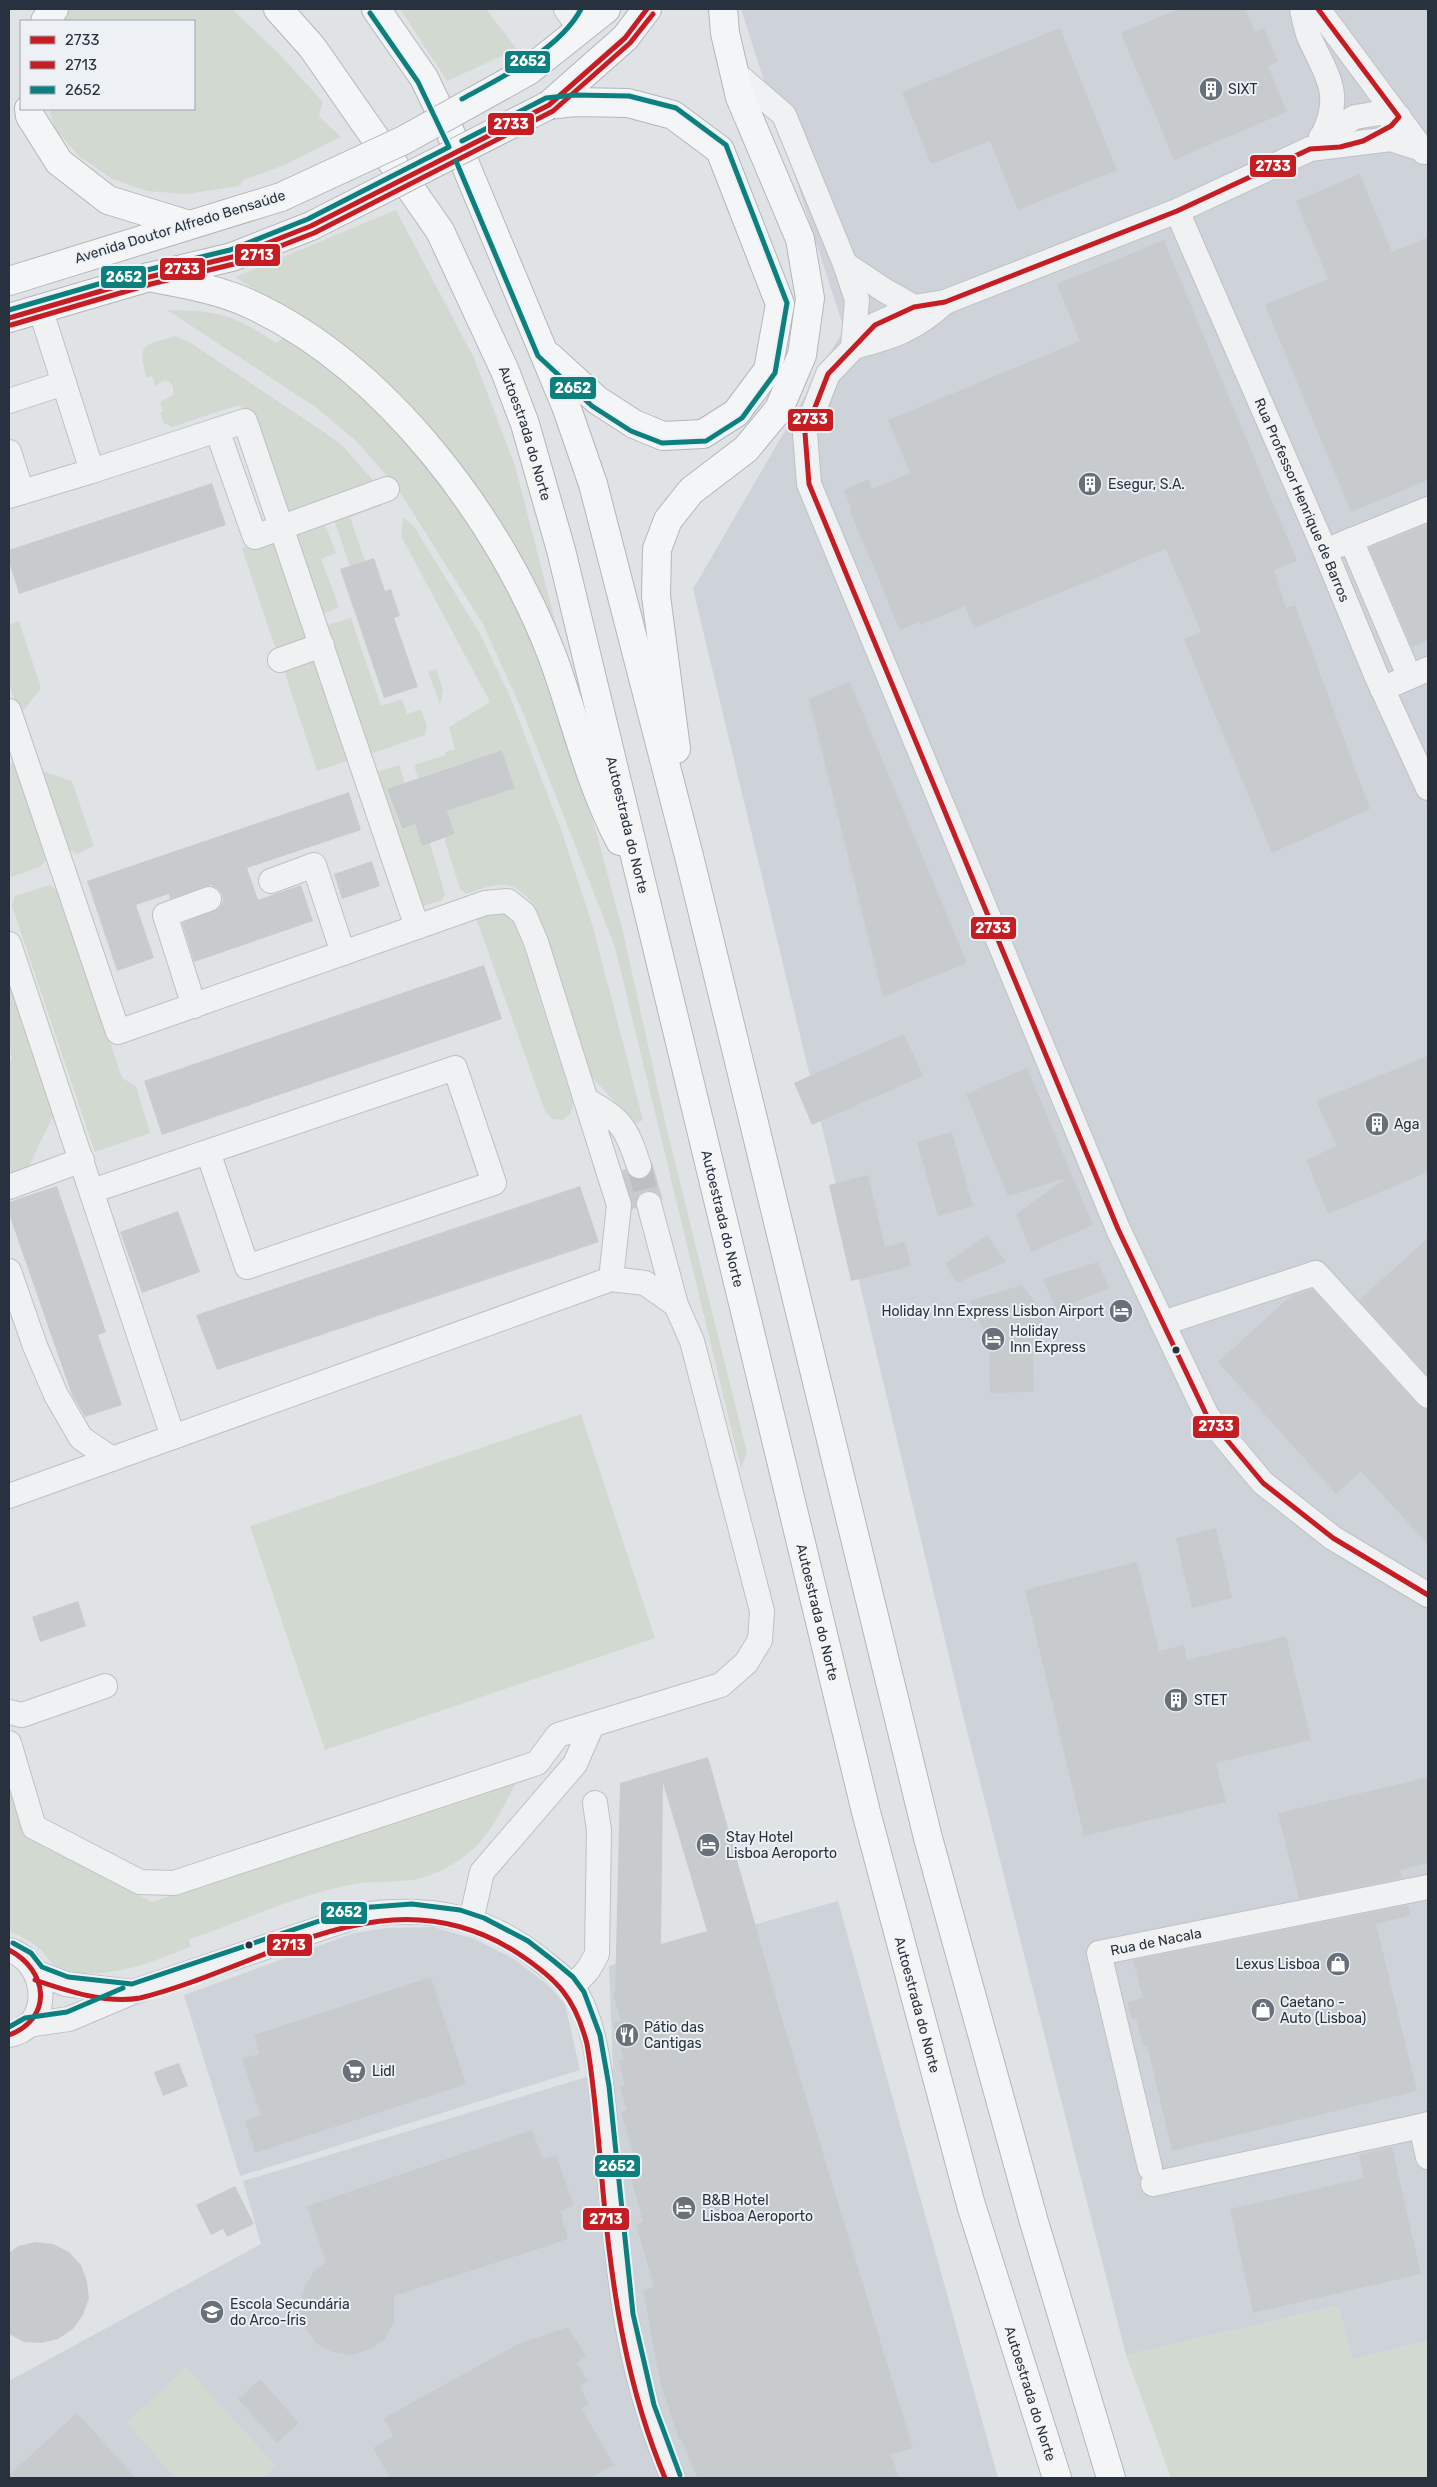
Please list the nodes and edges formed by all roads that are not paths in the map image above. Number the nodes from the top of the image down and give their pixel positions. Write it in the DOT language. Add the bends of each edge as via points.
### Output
graph roads {
  1 [pos="54,9"];
  2 [pos="278,9"];
  3 [pos="376,9"];
  4 [pos="606,9"];
  5 [pos="647,9"];
  6 [pos="723,9"];
  7 [pos="1302,9"];
  8 [pos="1318,9"];
  9 [pos="578,15"];
  10 [pos="45,20"];
  11 [pos="734,72"];
  12 [pos="550,105"];
  13 [pos="29,110"];
  14 [pos="1399,117"];
  15 [pos="1363,141"];
  16 [pos="1324,144"];
  17 [pos="1425,153"];
  18 [pos="1176,211"];
  19 [pos="186,224"];
  20 [pos="845,264"];
  21 [pos="149,276"];
  22 [pos="9,281"];
  23 [pos="945,302"];
  24 [pos="914,307"];
  25 [pos="40,308"];
  26 [pos="9,318"];
  27 [pos="853,347"];
  28 [pos="545,352"];
  29 [pos="64,383"];
  30 [pos="9,401"];
  31 [pos="217,430"];
  32 [pos="9,452"];
  33 [pos="92,471"];
  34 [pos="387,489"];
  35 [pos="16,494"];
  36 [pos="1428,509"];
  37 [pos="282,527"];
  38 [pos="1351,540"];
  39 [pos="1325,551"];
  40 [pos="1372,577"];
  41 [pos="1342,590"];
  42 [pos="322,645"];
  43 [pos="280,660"];
  44 [pos="1404,664"];
  45 [pos="1428,668"];
  46 [pos="1382,688"];
  47 [pos="9,711"];
  48 [pos="1428,788"];
  49 [pos="690,860"];
  50 [pos="638,867"];
  51 [pos="271,881"];
  52 [pos="209,899"];
  53 [pos="417,927"];
  54 [pos="9,944"];
  55 [pos="343,953"];
  56 [pos="194,1006"];
  57 [pos="586,1100"];
  58 [pos="208,1152"];
  59 [pos="82,1160"];
  60 [pos="639,1166"];
  61 [pos="9,1187"];
  62 [pos="92,1192"];
  63 [pos="649,1204"];
  64 [pos="9,1271"];
  65 [pos="611,1279"];
  66 [pos="676,1305"];
  67 [pos="1163,1323"];
  68 [pos="1428,1396"];
  69 [pos="173,1436"];
  70 [pos="112,1459"];
  71 [pos="9,1496"];
  72 [pos="1428,1595"];
  73 [pos="105,1686"];
  74 [pos="9,1712"];
  75 [pos="592,1725"];
  76 [pos="9,1742"];
  77 [pos="595,1803"];
  78 [pos="1428,1887"];
  79 [pos="471,1921"];
  80 [pos="9,1950"];
  81 [pos="37,1973"];
  82 [pos="572,1987"];
  83 [pos="133,1992"];
  84 [pos="14,2034"];
  85 [pos="1425,2125"];
  86 [pos="1428,2157"];
  87 [pos="672,2478"];
  88 [pos="1057,2478"];
  89 [pos="1111,2478"];
  1 -- 10 [label="highway"];
  2 -- 50 [label="highway, Autoestrada do Norte" via="312,47 440,231 504,371 545,491"];
  3 -- 28 [label="highway" via="424,78 463,159"];
  4 -- 9 [label="highway, Avenida Doutor Alfredo Bensaúde"];
  5 -- 12 [label="highway" via="625,38"];
  6 -- 11 [label="highway"];
  7 -- 16 [label="street" via="1309,37 1328,75 1333,103"];
  8 -- 14 [label="street"];
  9 -- 19 [label="highway, Avenida Doutor Alfredo Bensaúde, bridge" via="528,71 404,140 281,197"];
  11 -- 20 [label="street" via="784,115"];
  11 -- 49 [label="highway" via="740,97 800,239 810,298 802,355 779,409 746,449 691,491 668,520 657,549 656,596"];
  12 -- 21 [label="highway, bridge" via="311,226 232,257"];
  12 -- 28 [label="highway" via="628,103 673,115 720,150 780,304 768,370 736,413 703,434 663,436 634,424 597,400"];
  13 -- 19 [label="highway" via="59,162 108,200"];
  14 -- 15 [label="street"];
  14 -- 16 [label="street" via="1380,113 1355,118"];
  14 -- 17 [label="street"];
  15 -- 16 [label="street"];
  15 -- 17 [label="street" via="1391,139"];
  16 -- 18 [label="street"];
  18 -- 23 [label="street"];
  18 -- 39 [label="street, Rua Professor Henrique de Barros"];
  19 -- 22 [label="highway, Avenida Doutor Alfredo Bensaúde"];
  20 -- 24 [label="street"];
  20 -- 27 [label="street" via="857,300"];
  21 -- 25 [label="highway"];
  21 -- 50 [label="highway" via="215,291 250,304 296,330 340,360 382,398 444,468 488,529 525,597 552,657 605,814"];
  23 -- 24 [label="street"];
  23 -- 27 [label="street" via="923,323 886,339"];
  24 -- 27 [label="street" via="876,325"];
  25 -- 26 [label="highway"];
  25 -- 29 [label="street"];
  27 -- 67 [label="street" via="828,374 805,433 810,484 1118,1230"];
  28 -- 49 [label="highway" via="593,484"];
  29 -- 30 [label="street"];
  29 -- 33 [label="street"];
  31 -- 33 [label="street"];
  31 -- 37 [label="street" via="245,421"];
  31 -- 37 [label="street" via="247,539"];
  32 -- 35 [label="street"];
  33 -- 35 [label="street"];
  34 -- 37 [label="street"];
  36 -- 38 [label="street"];
  37 -- 42 [label="street"];
  38 -- 39 [label="street"];
  38 -- 40 [label="street"];
  39 -- 41 [label="street, Rua Professor Henrique de Barros"];
  40 -- 41 [label="street"];
  40 -- 44 [label="street"];
  41 -- 46 [label="street, Rua Professor Henrique de Barros"];
  42 -- 43 [label="street"];
  42 -- 53 [label="street"];
  45 -- 46 [label="street"];
  46 -- 48 [label="street, Rua Professor Henrique de Barros"];
  47 -- 56 [label="street" via="118,1032"];
  49 -- 89 [label="highway" via="928,1838 1034,2222"];
  50 -- 88 [label="highway, Autoestrada do Norte" via="868,1821 971,2205"];
  51 -- 55 [label="street" via="314,865"];
  52 -- 56 [label="street" via="165,915"];
  53 -- 55 [label="street"];
  53 -- 57 [label="street" via="486,903 508,901 524,914 536,942"];
  54 -- 59 [label="street"];
  55 -- 56 [label="street"];
  57 -- 60 [label="street" via="611,1114 629,1135"];
  57 -- 65 [label="street" via="619,1204"];
  58 -- 58 [label="street" via="455,1068 494,1184 247,1267"];
  58 -- 62 [label="street"];
  59 -- 61 [label="street"];
  59 -- 62 [label="street"];
  62 -- 69 [label="street"];
  63 -- 66 [label="street"];
  64 -- 70 [label="street" via="56,1395 81,1438"];
  65 -- 66 [label="street" via="645,1283"];
  65 -- 69 [label="street"];
  66 -- 75 [label="street" via="692,1341 762,1611 760,1640 746,1663 722,1685"];
  67 -- 68 [label="street" via="1316,1273"];
  67 -- 72 [label="street" via="1207,1416 1263,1483 1333,1538"];
  69 -- 70 [label="street"];
  70 -- 71 [label="street"];
  73 -- 74 [label="street" via="22,1715"];
  75 -- 76 [label="street" via="558,1735 537,1763 174,1883 140,1882 34,1827"];
  75 -- 79 [label="street" via="575,1764 482,1872"];
  77 -- 82 [label="street" via="599,1830 597,1954"];
  78 -- 85 [label="street, Rua de Nacala" via="1100,1953 1152,2176"];
  79 -- 82 [label="street" via="523,1946"];
  79 -- 83 [label="street" via="418,1910 360,1915"];
  80 -- 81 [label="street" via="26,1959"];
  81 -- 83 [label="street" via="66,1984"];
  81 -- 84 [label="street" via="39,2006"];
  82 -- 87 [label="street" via="590,2024 598,2069 629,2333 643,2394"];
  83 -- 84 [label="street" via="70,2019"];
  85 -- 86 [label="street"];
}
